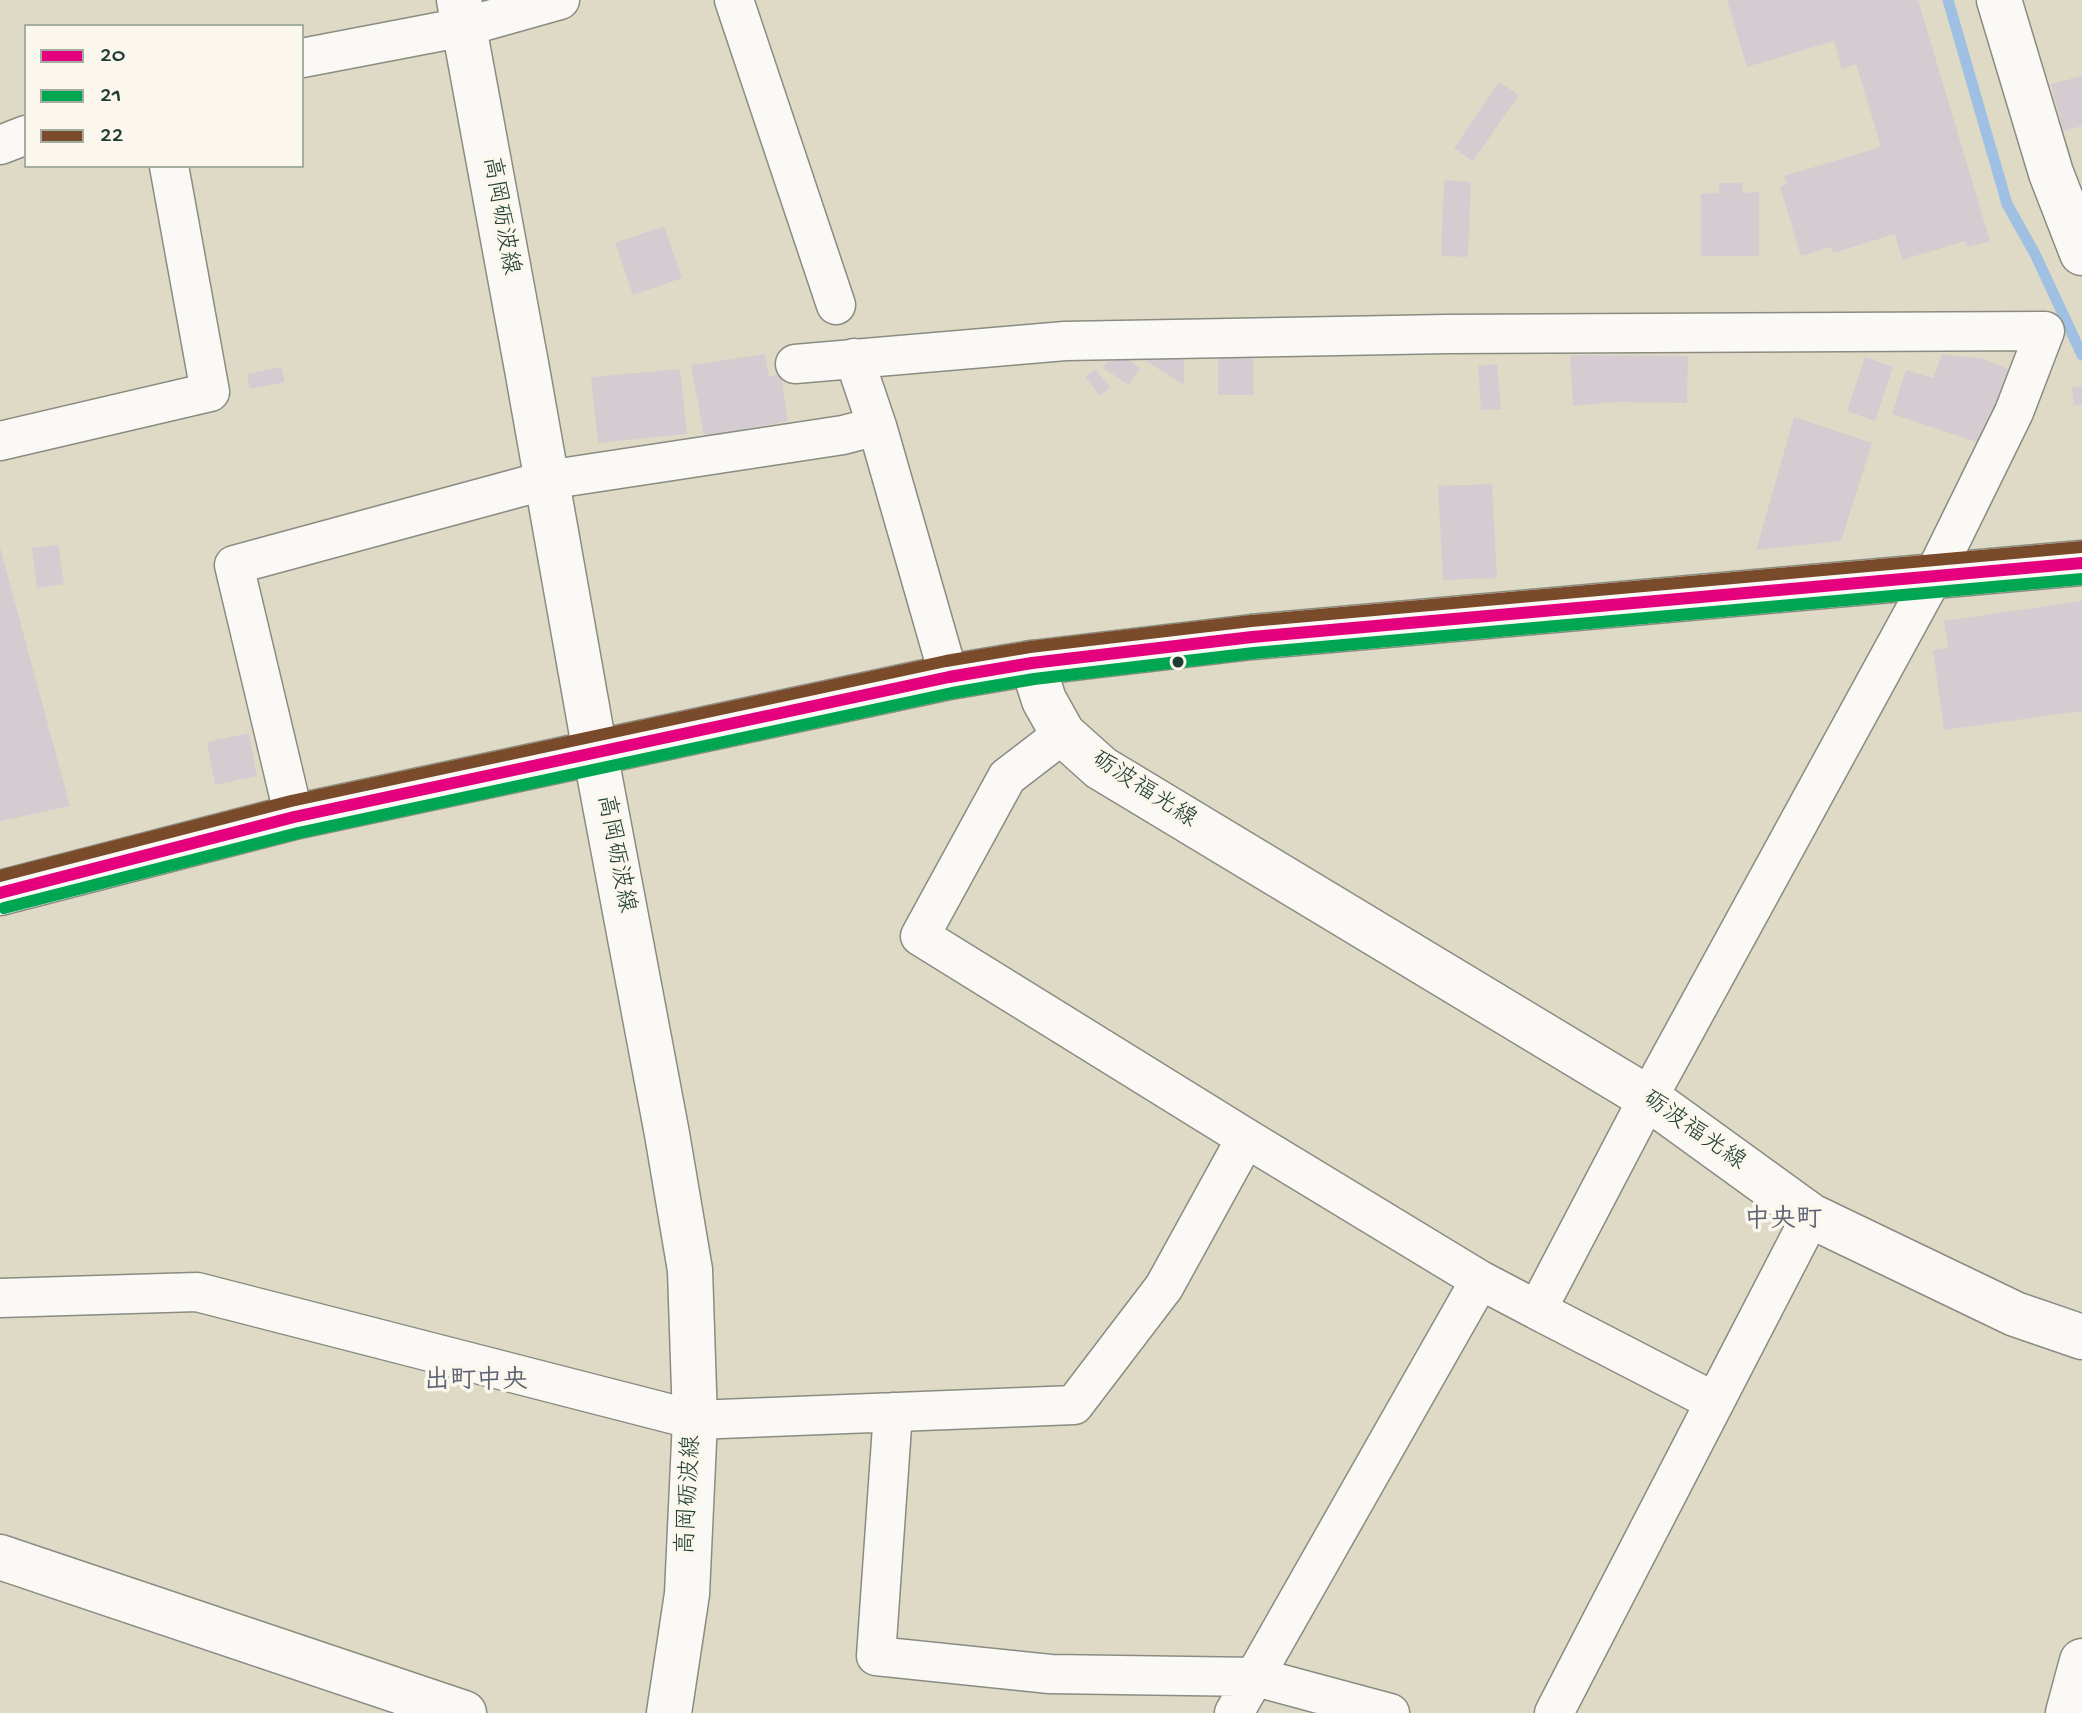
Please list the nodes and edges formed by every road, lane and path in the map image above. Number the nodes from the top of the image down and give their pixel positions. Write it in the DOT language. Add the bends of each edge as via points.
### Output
graph roads {
  1 [pos="560,0"];
  2 [pos="734,0"];
  3 [pos="1999,0"];
  4 [pos="462,14"];
  5 [pos="304,57"];
  6 [pos="24,136"];
  7 [pos="0,145"];
  8 [pos="169,168"];
  9 [pos="2082,253"];
  10 [pos="836,305"];
  11 [pos="854,358"];
  12 [pos="795,364"];
  13 [pos="877,426"];
  14 [pos="0,441"];
  15 [pos="547,480"];
  16 [pos="2082,563"];
  17 [pos="1933,577"];
  18 [pos="1032,663"];
  19 [pos="949,677"];
  20 [pos="1063,734"];
  21 [pos="595,752"];
  22 [pos="294,817"];
  23 [pos="0,893"];
  24 [pos="1648,1098"];
  25 [pos="1246,1138"];
  26 [pos="1811,1216"];
  27 [pos="1480,1280"];
  28 [pos="0,1298"];
  29 [pos="1537,1310"];
  30 [pos="2082,1337"];
  31 [pos="1715,1402"];
  32 [pos="893,1412"];
  33 [pos="695,1420"];
  34 [pos="0,1557"];
  35 [pos="2082,1661"];
  36 [pos="1256,1677"];
  37 [pos="377,1699"];
  38 [pos="464,1713"];
  39 [pos="669,1713"];
  40 [pos="1234,1713"];
  41 [pos="1390,1713"];
  42 [pos="1554,1713"];
  43 [pos="2068,1713"];
  1 -- 4 [label="street"];
  2 -- 10 [label="street"];
  3 -- 9 [label="main road" via="2051,173"];
  4 -- 5 [label="street"];
  4 -- 15 [label="main road, 高岡砺波線"];
  6 -- 7 [label="street"];
  8 -- 14 [label="street" via="210,392"];
  11 -- 12 [label="street"];
  11 -- 13 [label="street"];
  11 -- 17 [label="street" via="1081,341 2045,331 2014,412"];
  13 -- 15 [label="street"];
  13 -- 19 [label="street"];
  15 -- 21 [label="main road, 高岡砺波線"];
  15 -- 22 [label="street" via="234,565"];
  16 -- 17 [label="main road"];
  17 -- 18 [label="main road" via="1252,637"];
  17 -- 24 [label="street"];
  18 -- 19 [label="main road"];
  18 -- 20 [label="main road, 砺波福光線"];
  19 -- 21 [label="main road"];
  20 -- 24 [label="main road, 砺波福光線" via="1101,768"];
  20 -- 25 [label="street" via="1007,777 920,936"];
  21 -- 22 [label="main road"];
  21 -- 33 [label="main road, 高岡砺波線" via="690,1270"];
  22 -- 23 [label="main road"];
  24 -- 26 [label="main road, 砺波福光線"];
  24 -- 29 [label="street"];
  25 -- 27 [label="street"];
  25 -- 32 [label="street" via="1164,1287 1074,1405"];
  26 -- 30 [label="main road, 砺波福光線" via="2015,1314"];
  26 -- 31 [label="street"];
  27 -- 29 [label="street"];
  27 -- 36 [label="street"];
  28 -- 33 [label="street" via="197,1292"];
  29 -- 31 [label="street"];
  31 -- 42 [label="street"];
  32 -- 33 [label="street"];
  32 -- 36 [label="street" via="876,1656 1050,1674"];
  33 -- 39 [label="main road, 高岡砺波線" via="687,1594"];
  34 -- 37 [label="main road"];
  35 -- 43 [label="main road"];
  36 -- 40 [label="street"];
  36 -- 41 [label="street"];
  37 -- 38 [label="main road"];
}
